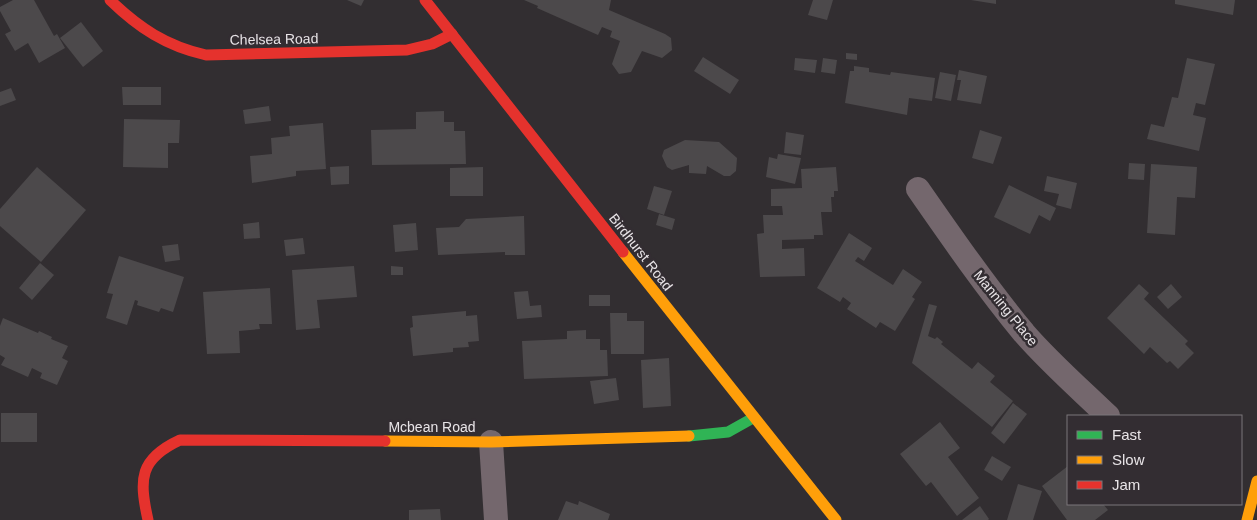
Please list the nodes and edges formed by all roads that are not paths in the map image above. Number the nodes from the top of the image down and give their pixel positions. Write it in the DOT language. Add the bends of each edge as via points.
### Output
graph roads {
  1 [pos="110,0"];
  2 [pos="425,0"];
  3 [pos="452,34"];
  4 [pos="918,189"];
  5 [pos="1107,415"];
  6 [pos="753,418"];
  7 [pos="492,442"];
  8 [pos="1250,490"];
  9 [pos="148,520"];
  10 [pos="496,520"];
  11 [pos="836,520"];
  12 [pos="1247,520"];
  1 -- 3 [label="street, Chelsea Road" via="131,21 160,42 206,56 407,50 432,44"];
  2 -- 3 [label="street, Birdhurst Road"];
  3 -- 6 [label="street, Birdhurst Road"];
  4 -- 5 [label="street, Manning Place" via="956,245 1024,333"];
  6 -- 7 [label="street, Mcbean Road" via="728,432 705,436"];
  6 -- 11 [label="street, Birdhurst Road"];
  7 -- 9 [label="street, Mcbean Road" via="180,440 155,453 143,468 141,492"];
  7 -- 10 [label="street"];
  8 -- 12 [label="street"];
}
